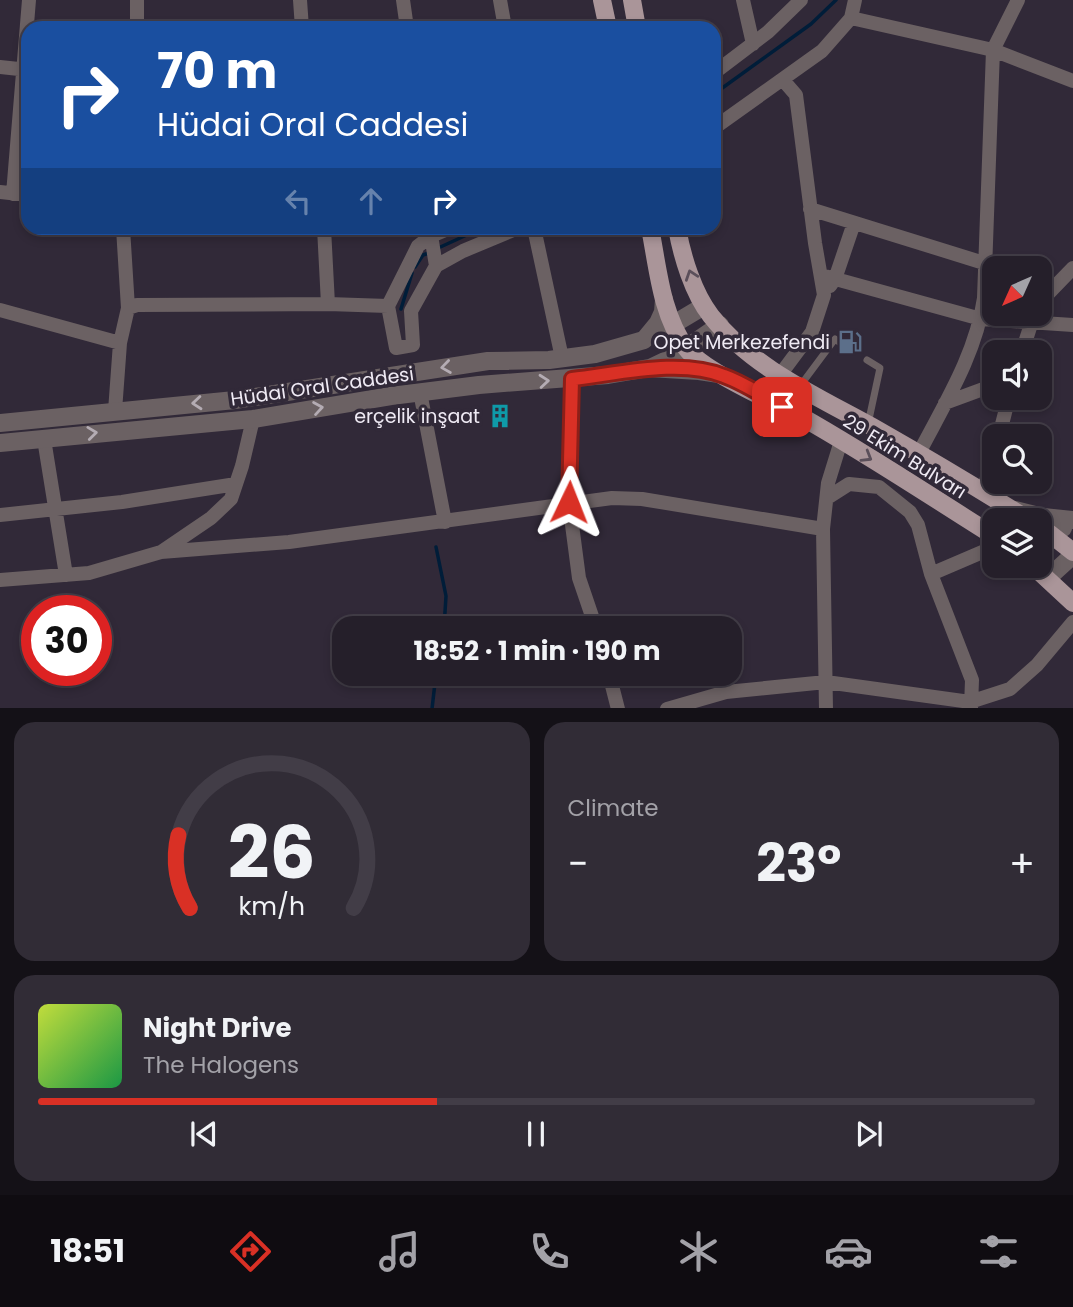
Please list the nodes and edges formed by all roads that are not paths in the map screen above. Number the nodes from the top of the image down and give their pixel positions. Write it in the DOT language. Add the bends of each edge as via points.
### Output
graph roads {
  1 [pos="29,0"];
  2 [pos="137,0"];
  3 [pos="300,0"];
  4 [pos="403,0"];
  5 [pos="500,0"];
  6 [pos="602,0"];
  7 [pos="632,0"];
  8 [pos="743,0"];
  9 [pos="801,0"];
  10 [pos="855,0"];
  11 [pos="1018,0"];
  12 [pos="851,19"];
  13 [pos="28,21"];
  14 [pos="137,21"];
  15 [pos="302,21"];
  16 [pos="406,21"];
  17 [pos="504,21"];
  18 [pos="606,21"];
  19 [pos="636,21"];
  20 [pos="753,44"];
  21 [pos="993,50"];
  22 [pos="0,67"];
  23 [pos="721,68"];
  24 [pos="21,69"];
  25 [pos="783,80"];
  26 [pos="1073,81"];
  27 [pos="21,121"];
  28 [pos="721,123"];
  29 [pos="14,194"];
  30 [pos="810,209"];
  31 [pos="854,223"];
  32 [pos="123,235"];
  33 [pos="324,235"];
  34 [pos="431,235"];
  35 [pos="501,235"];
  36 [pos="536,235"];
  37 [pos="651,235"];
  38 [pos="679,235"];
  39 [pos="989,256"];
  40 [pos="435,262"];
  41 [pos="982,264"];
  42 [pos="1073,268"];
  43 [pos="828,277"];
  44 [pos="1052,287"];
  45 [pos="664,299"];
  46 [pos="328,304"];
  47 [pos="388,306"];
  48 [pos="704,306"];
  49 [pos="128,308"];
  50 [pos="0,310"];
  51 [pos="982,312"];
  52 [pos="981,319"];
  53 [pos="1052,321"];
  54 [pos="1073,325"];
  55 [pos="673,326"];
  56 [pos="720,326"];
  57 [pos="639,342"];
  58 [pos="839,342"];
  59 [pos="120,343"];
  60 [pos="687,348"];
  61 [pos="562,358"];
  62 [pos="867,360"];
  63 [pos="649,368"];
  64 [pos="723,375"];
  65 [pos="780,375"];
  66 [pos="572,379"];
  67 [pos="800,386"];
  68 [pos="982,389"];
  69 [pos="420,392"];
  70 [pos="945,403"];
  71 [pos="115,411"];
  72 [pos="253,419"];
  73 [pos="0,423"];
  74 [pos="868,424"];
  75 [pos="44,439"];
  76 [pos="841,441"];
  77 [pos="0,443"];
  78 [pos="919,453"];
  79 [pos="236,484"];
  80 [pos="982,491"];
  81 [pos="986,494"];
  82 [pos="827,498"];
  83 [pos="569,502"];
  84 [pos="1010,508"];
  85 [pos="55,509"];
  86 [pos="0,515"];
  87 [pos="1052,518"];
  88 [pos="445,522"];
  89 [pos="1073,522"];
  90 [pos="823,529"];
  91 [pos="982,529"];
  92 [pos="1052,531"];
  93 [pos="1052,540"];
  94 [pos="161,552"];
  95 [pos="982,552"];
  96 [pos="1073,553"];
  97 [pos="931,574"];
  98 [pos="1052,574"];
  99 [pos="66,575"];
  100 [pos="1048,578"];
  101 [pos="0,580"];
  102 [pos="1073,603"];
  103 [pos="592,616"];
  104 [pos="1073,622"];
  105 [pos="826,682"];
  106 [pos="612,686"];
  107 [pos="971,705"];
  108 [pos="618,708"];
  109 [pos="670,708"];
  110 [pos="826,708"];
  1 -- 13 [label="street"];
  2 -- 14 [label="street"];
  3 -- 15 [label="street"];
  4 -- 16 [label="street"];
  5 -- 17 [label="street"];
  6 -- 18 [label="main road"];
  7 -- 19 [label="main road"];
  8 -- 20 [label="street"];
  9 -- 20 [label="street"];
  10 -- 12 [label="street"];
  11 -- 21 [label="street"];
  12 -- 21 [label="street"];
  12 -- 25 [label="street" via="822,51"];
  20 -- 23 [label="street"];
  21 -- 26 [label="street"];
  21 -- 39 [label="street"];
  22 -- 24 [label="street"];
  25 -- 28 [label="street"];
  25 -- 30 [label="street" via="796,95"];
  27 -- 29 [label="street"];
  30 -- 31 [label="street"];
  30 -- 43 [label="street"];
  31 -- 41 [label="street"];
  31 -- 43 [label="street"];
  32 -- 49 [label="street"];
  33 -- 46 [label="street"];
  34 -- 40 [label="street"];
  34 -- 47 [label="street" via="418,246"];
  35 -- 40 [label="street"];
  36 -- 61 [label="street"];
  37 -- 45 [label="main road, 29 Ekim Bulvarı"];
  48 -- 38 [label="main road, 29 Ekim Bulvarı, one-way"];
  40 -- 47 [label="street" via="411,311 413,345 396,348"];
  42 -- 44 [label="street"];
  43 -- 52 [label="street"];
  43 -- 65 [label="street" via="812,332"];
  45 -- 55 [label="main road, 29 Ekim Bulvarı"];
  45 -- 57 [label="street" via="658,323"];
  46 -- 47 [label="street"];
  46 -- 49 [label="street"];
  48 -- 55 [label="street, Hüdai Oral Caddesi"];
  48 -- 56 [label="main road, 29 Ekim Bulvarı"];
  49 -- 59 [label="street"];
  50 -- 59 [label="street"];
  51 -- 52 [label="street"];
  52 -- 70 [label="street" via="972,350"];
  53 -- 54 [label="street"];
  55 -- 57 [label="street, Hüdai Oral Caddesi"];
  55 -- 60 [label="main road, 29 Ekim Bulvarı"];
  56 -- 60 [label="street"];
  56 -- 65 [label="main road, 29 Ekim Bulvarı"];
  57 -- 61 [label="street, Hüdai Oral Caddesi"];
  58 -- 67 [label="lane" via="835,339"];
  59 -- 71 [label="street"];
  60 -- 63 [label="street"];
  60 -- 64 [label="main road, 29 Ekim Bulvarı"];
  61 -- 71 [label="street, Hüdai Oral Caddesi, one-way" via="488,361 247,398"];
  62 -- 74 [label="lane" via="880,368"];
  63 -- 64 [label="street"];
  63 -- 66 [label="street, Hüdai Oral Caddesi"];
  64 -- 76 [label="main road, 29 Ekim Bulvarı"];
  65 -- 67 [label="main road, 29 Ekim Bulvarı"];
  69 -- 66 [label="street, Hüdai Oral Caddesi, one-way"];
  66 -- 83 [label="street"];
  67 -- 74 [label="main road, 29 Ekim Bulvarı"];
  68 -- 70 [label="street"];
  72 -- 69 [label="street, Hüdai Oral Caddesi, one-way"];
  69 -- 88 [label="street"];
  70 -- 78 [label="street"];
  71 -- 73 [label="street, Hüdai Oral Caddesi"];
  75 -- 72 [label="street, Hüdai Oral Caddesi, one-way"];
  72 -- 79 [label="street"];
  74 -- 78 [label="main road, 29 Ekim Bulvarı"];
  75 -- 77 [label="street, Hüdai Oral Caddesi"];
  75 -- 85 [label="street"];
  76 -- 82 [label="street"];
  76 -- 91 [label="main road, 29 Ekim Bulvarı, one-way"];
  78 -- 80 [label="main road, 29 Ekim Bulvarı"];
  79 -- 85 [label="street"];
  79 -- 94 [label="street" via="231,499 211,518"];
  81 -- 84 [label="main road, 29 Ekim Bulvarı"];
  82 -- 90 [label="street"];
  82 -- 97 [label="street" via="849,484 879,487 895,498 918,524"];
  83 -- 88 [label="street"];
  83 -- 90 [label="street" via="642,499"];
  83 -- 103 [label="street" via="579,578"];
  85 -- 86 [label="street"];
  85 -- 99 [label="street"];
  87 -- 89 [label="street"];
  88 -- 94 [label="street" via="289,542"];
  89 -- 92 [label="street"];
  90 -- 105 [label="street"];
  93 -- 96 [label="main road"];
  94 -- 99 [label="street"];
  95 -- 97 [label="street"];
  96 -- 98 [label="street"];
  97 -- 107 [label="street" via="972,680"];
  99 -- 101 [label="street"];
  100 -- 102 [label="main road"];
  104 -- 107 [label="street" via="1037,665 1010,688"];
  105 -- 107 [label="street"];
  105 -- 109 [label="street" via="726,692"];
  105 -- 110 [label="street"];
  106 -- 108 [label="street"];
}
